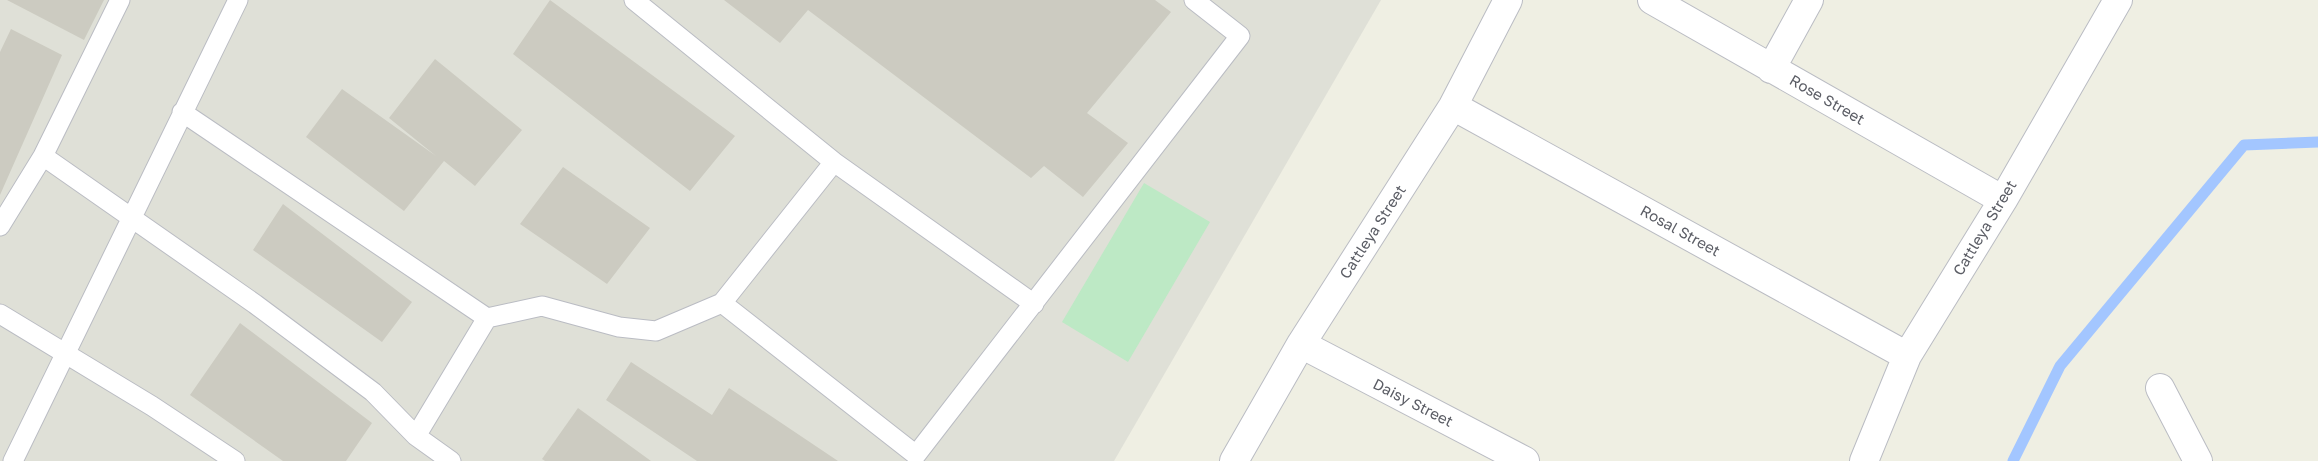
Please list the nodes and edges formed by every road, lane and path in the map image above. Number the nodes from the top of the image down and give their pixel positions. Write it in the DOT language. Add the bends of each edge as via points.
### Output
graph roads {
  1 [pos="120,0"];
  2 [pos="238,0"];
  3 [pos="634,0"];
  4 [pos="1194,0"];
  5 [pos="1508,0"];
  6 [pos="1652,0"];
  7 [pos="1809,0"];
  8 [pos="2118,0"];
  9 [pos="1771,68"];
  10 [pos="1453,106"];
  11 [pos="182,112"];
  12 [pos="43,156"];
  13 [pos="834,162"];
  14 [pos="2003,200"];
  15 [pos="131,218"];
  16 [pos="0,226"];
  17 [pos="722,303"];
  18 [pos="1034,304"];
  19 [pos="0,314"];
  20 [pos="487,318"];
  21 [pos="1301,344"];
  22 [pos="64,354"];
  23 [pos="1908,356"];
  24 [pos="2160,388"];
  25 [pos="416,436"];
  26 [pos="13,461"];
  27 [pos="235,461"];
  28 [pos="451,461"];
  29 [pos="1234,461"];
  30 [pos="1525,461"];
  31 [pos="1864,461"];
  32 [pos="2198,461"];
  1 -- 12 [label="lane"];
  2 -- 11 [label="lane"];
  3 -- 13 [label="lane"];
  4 -- 18 [label="lane" via="1240,36"];
  5 -- 10 [label="street, Cattleya Street"];
  6 -- 9 [label="street, Rose Street"];
  7 -- 9 [label="street"];
  8 -- 14 [label="street, Cattleya Street"];
  9 -- 14 [label="street, Rose Street"];
  10 -- 21 [label="street, Cattleya Street"];
  10 -- 23 [label="street, Rosal Street"];
  11 -- 15 [label="lane"];
  11 -- 20 [label="lane"];
  12 -- 15 [label="lane"];
  12 -- 16 [label="lane"];
  13 -- 17 [label="lane"];
  13 -- 18 [label="lane"];
  14 -- 23 [label="street, Cattleya Street"];
  15 -- 22 [label="lane"];
  15 -- 25 [label="lane" via="365,386"];
  17 -- 18 [label="lane" via="916,456"];
  17 -- 20 [label="lane" via="656,331 619,327 542,306"];
  19 -- 22 [label="lane"];
  20 -- 25 [label="lane"];
  21 -- 29 [label="street, Cattleya Street"];
  21 -- 30 [label="street, Daisy Street"];
  22 -- 26 [label="lane"];
  22 -- 27 [label="lane" via="152,406"];
  23 -- 31 [label="street, Cattleya Street"];
  24 -- 32 [label="street"];
  25 -- 28 [label="lane"];
}
